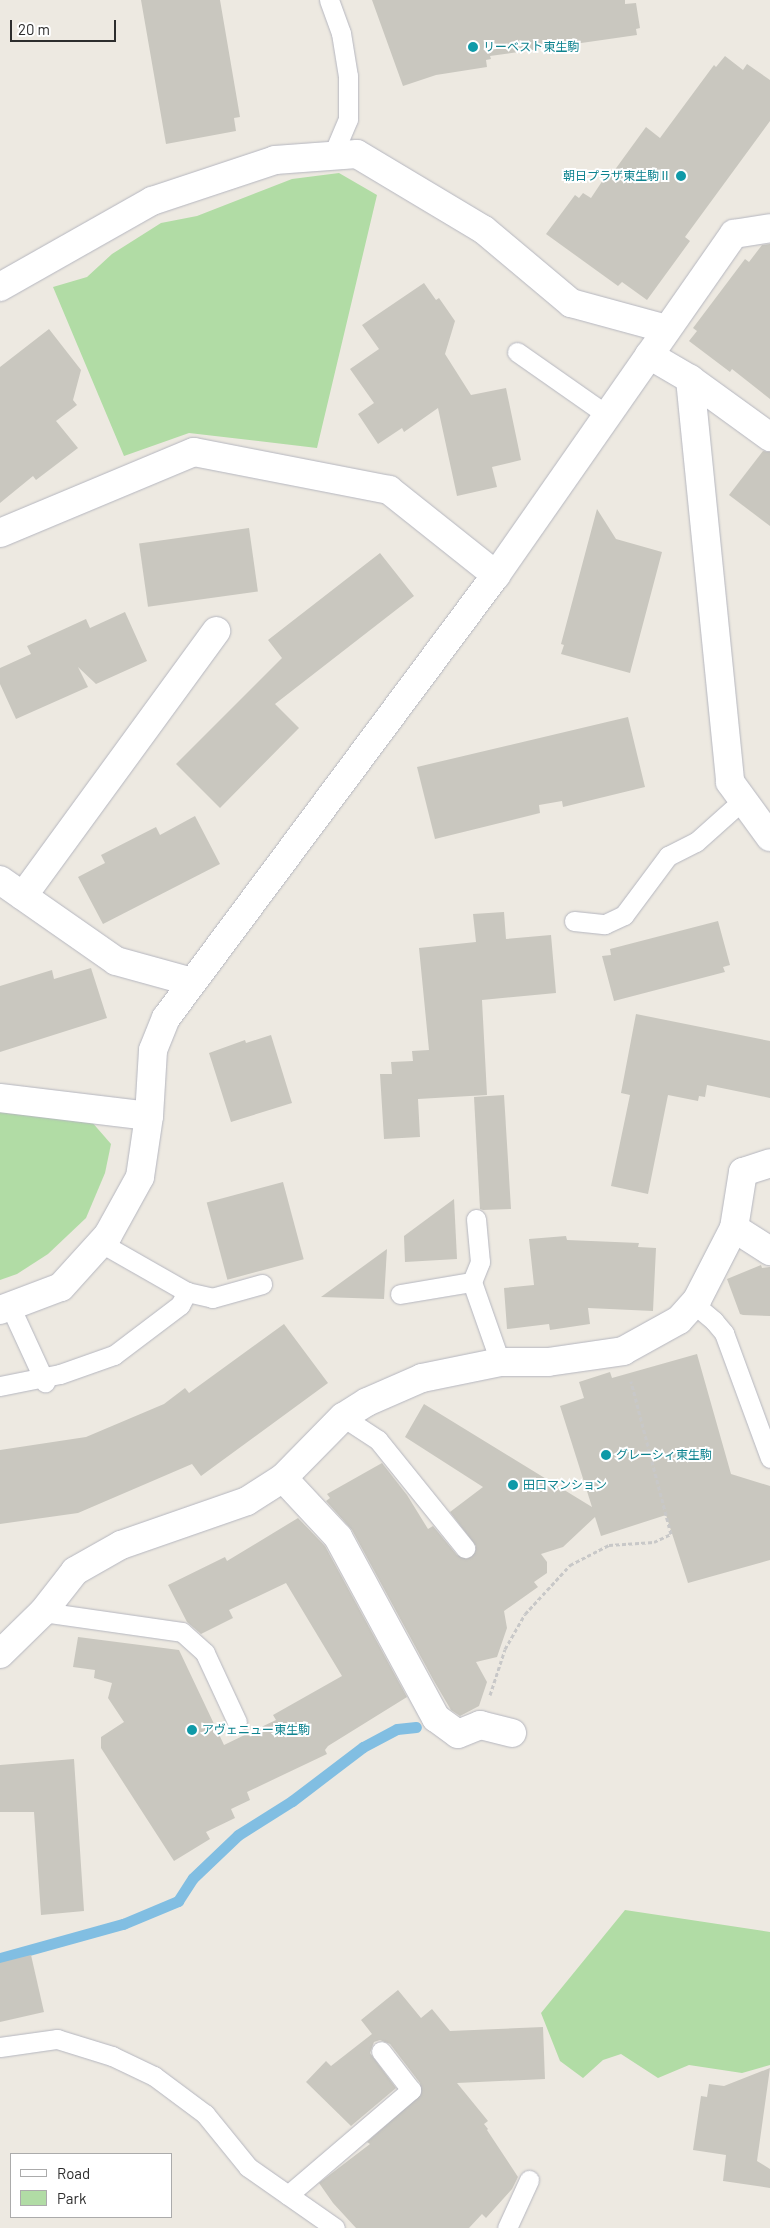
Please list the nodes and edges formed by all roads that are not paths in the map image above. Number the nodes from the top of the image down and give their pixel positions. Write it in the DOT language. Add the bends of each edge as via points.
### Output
graph roads {
  1 [pos="329,0"];
  2 [pos="332,155"];
  3 [pos="770,228"];
  4 [pos="0,287"];
  5 [pos="667,329"];
  6 [pos="517,352"];
  7 [pos="649,354"];
  8 [pos="690,379"];
  9 [pos="607,415"];
  10 [pos="770,437"];
  11 [pos="0,533"];
  12 [pos="496,575"];
  13 [pos="216,631"];
  14 [pos="743,800"];
  15 [pos="770,837"];
  16 [pos="0,880"];
  17 [pos="23,896"];
  18 [pos="574,921"];
  19 [pos="192,982"];
  20 [pos="0,1098"];
  21 [pos="149,1116"];
  22 [pos="770,1163"];
  23 [pos="476,1219"];
  24 [pos="734,1228"];
  25 [pos="101,1243"];
  26 [pos="770,1251"];
  27 [pos="472,1282"];
  28 [pos="262,1284"];
  29 [pos="187,1292"];
  30 [pos="400,1294"];
  31 [pos="694,1304"];
  32 [pos="5,1308"];
  33 [pos="500,1362"];
  34 [pos="43,1380"];
  35 [pos="0,1386"];
  36 [pos="343,1417"];
  37 [pos="770,1458"];
  38 [pos="769,1466"];
  39 [pos="283,1478"];
  40 [pos="465,1548"];
  41 [pos="43,1612"];
  42 [pos="0,1654"];
  43 [pos="237,1722"];
  44 [pos="512,1733"];
  45 [pos="0,2047"];
  46 [pos="381,2051"];
  47 [pos="529,2180"];
  48 [pos="288,2196"];
  49 [pos="335,2228"];
  50 [pos="507,2228"];
  1 -- 2 [label="lane" via="341,33 348,85 348,119"];
  2 -- 4 [label="street" via="275,160 152,201"];
  2 -- 5 [label="street" via="357,154 484,230 571,303"];
  3 -- 5 [label="street" via="734,234"];
  5 -- 7 [label="street"];
  6 -- 9 [label="lane"];
  7 -- 8 [label="street"];
  7 -- 9 [label="street"];
  8 -- 10 [label="street"];
  8 -- 14 [label="street" via="730,782"];
  9 -- 12 [label="street"];
  11 -- 12 [label="street" via="194,452 389,490"];
  12 -- 19 [label="street"];
  13 -- 17 [label="street"];
  14 -- 15 [label="street"];
  14 -- 18 [label="lane" via="696,842 668,856 624,915 605,924"];
  16 -- 17 [label="street"];
  17 -- 19 [label="street" via="116,961"];
  19 -- 21 [label="street" via="166,1018 153,1050"];
  20 -- 21 [label="street"];
  21 -- 25 [label="street" via="140,1177"];
  22 -- 24 [label="street" via="743,1172"];
  23 -- 27 [label="lane" via="480,1262"];
  24 -- 26 [label="street"];
  24 -- 31 [label="street"];
  25 -- 29 [label="lane"];
  25 -- 32 [label="street" via="60,1287"];
  27 -- 30 [label="lane"];
  27 -- 33 [label="lane"];
  28 -- 29 [label="lane" via="212,1298"];
  29 -- 34 [label="lane" via="180,1305 114,1355"];
  31 -- 33 [label="street" via="680,1320 623,1351 548,1362"];
  31 -- 37 [label="lane" via="724,1333"];
  32 -- 34 [label="lane"];
  33 -- 36 [label="street" via="422,1378 367,1402"];
  34 -- 35 [label="lane"];
  36 -- 39 [label="street"];
  36 -- 40 [label="lane" via="378,1440"];
  37 -- 38 [label="lane"];
  39 -- 41 [label="street" via="247,1501 122,1545 75,1571"];
  39 -- 44 [label="street" via="338,1536 436,1718 458,1734 480,1725"];
  41 -- 42 [label="street"];
  41 -- 43 [label="lane" via="182,1632 206,1653"];
  45 -- 48 [label="lane" via="57,2039 112,2056 154,2076 205,2114 248,2167"];
  46 -- 48 [label="lane" via="411,2090"];
  47 -- 50 [label="lane"];
  48 -- 49 [label="lane"];
}
